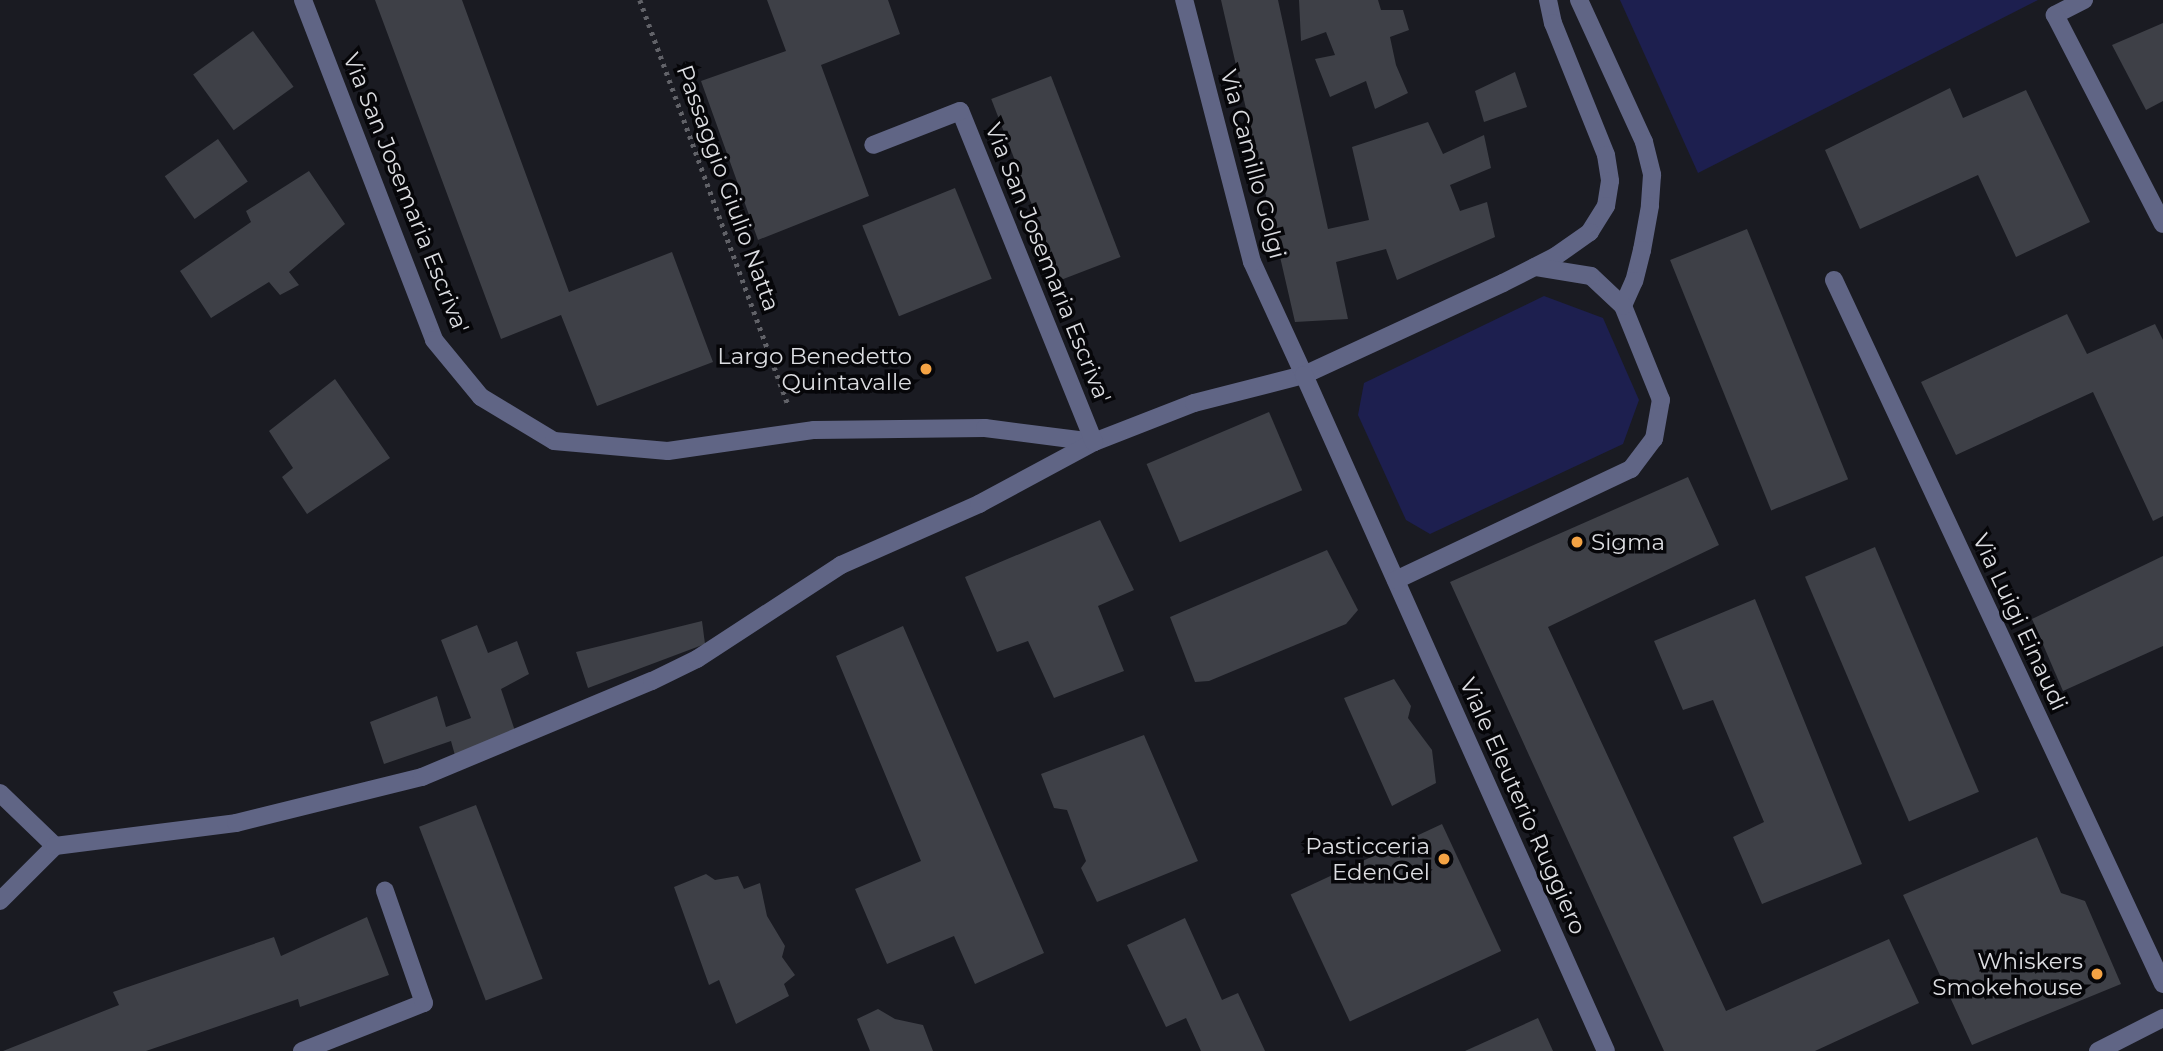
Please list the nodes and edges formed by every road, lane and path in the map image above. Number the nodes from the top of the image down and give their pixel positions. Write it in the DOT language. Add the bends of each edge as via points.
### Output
graph roads {
  1 [pos="303,0"];
  2 [pos="640,0"];
  3 [pos="1184,0"];
  4 [pos="1548,0"];
  5 [pos="1579,0"];
  6 [pos="2084,0"];
  7 [pos="873,145"];
  8 [pos="2163,224"];
  9 [pos="1535,267"];
  10 [pos="1834,280"];
  11 [pos="1623,306"];
  12 [pos="1304,375"];
  13 [pos="782,389"];
  14 [pos="1094,442"];
  15 [pos="1396,580"];
  16 [pos="0,793"];
  17 [pos="55,846"];
  18 [pos="385,891"];
  19 [pos="0,901"];
  20 [pos="2163,984"];
  21 [pos="2163,1018"];
  22 [pos="302,1051"];
  23 [pos="1606,1051"];
  24 [pos="2098,1051"];
  1 -- 14 [label="street, Via San Josemaria Escriva'" via="434,340 481,397 554,441 668,451 814,430 985,428"];
  2 -- 13 [label="path, Passaggio Giulio Natta"];
  3 -- 12 [label="street, Via Camillo Golgi" via="1252,262"];
  4 -- 9 [label="street, Via San Josemaria Escriva'" via="1606,155 1610,181 1606,206 1590,232"];
  5 -- 11 [label="street" via="1644,142 1652,174 1642,250"];
  6 -- 8 [label="street" via="2055,15"];
  7 -- 14 [label="street, Via San Josemaria Escriva'" via="960,111"];
  9 -- 11 [label="street" via="1591,276"];
  9 -- 12 [label="street, Via San Josemaria Escriva'"];
  10 -- 20 [label="street, Via Luigi Einaudi"];
  11 -- 15 [label="street" via="1661,400 1654,439 1630,469"];
  12 -- 14 [label="street, Via San Josemaria Escriva'" via="1194,403"];
  12 -- 15 [label="street, Via Camillo Golgi"];
  14 -- 17 [label="street" via="979,504 841,565 697,659 422,777 236,823"];
  15 -- 23 [label="street, Viale Eleuterio Ruggiero"];
  16 -- 17 [label="street"];
  17 -- 19 [label="street"];
  18 -- 22 [label="street" via="424,1003"];
  21 -- 24 [label="street"];
}
